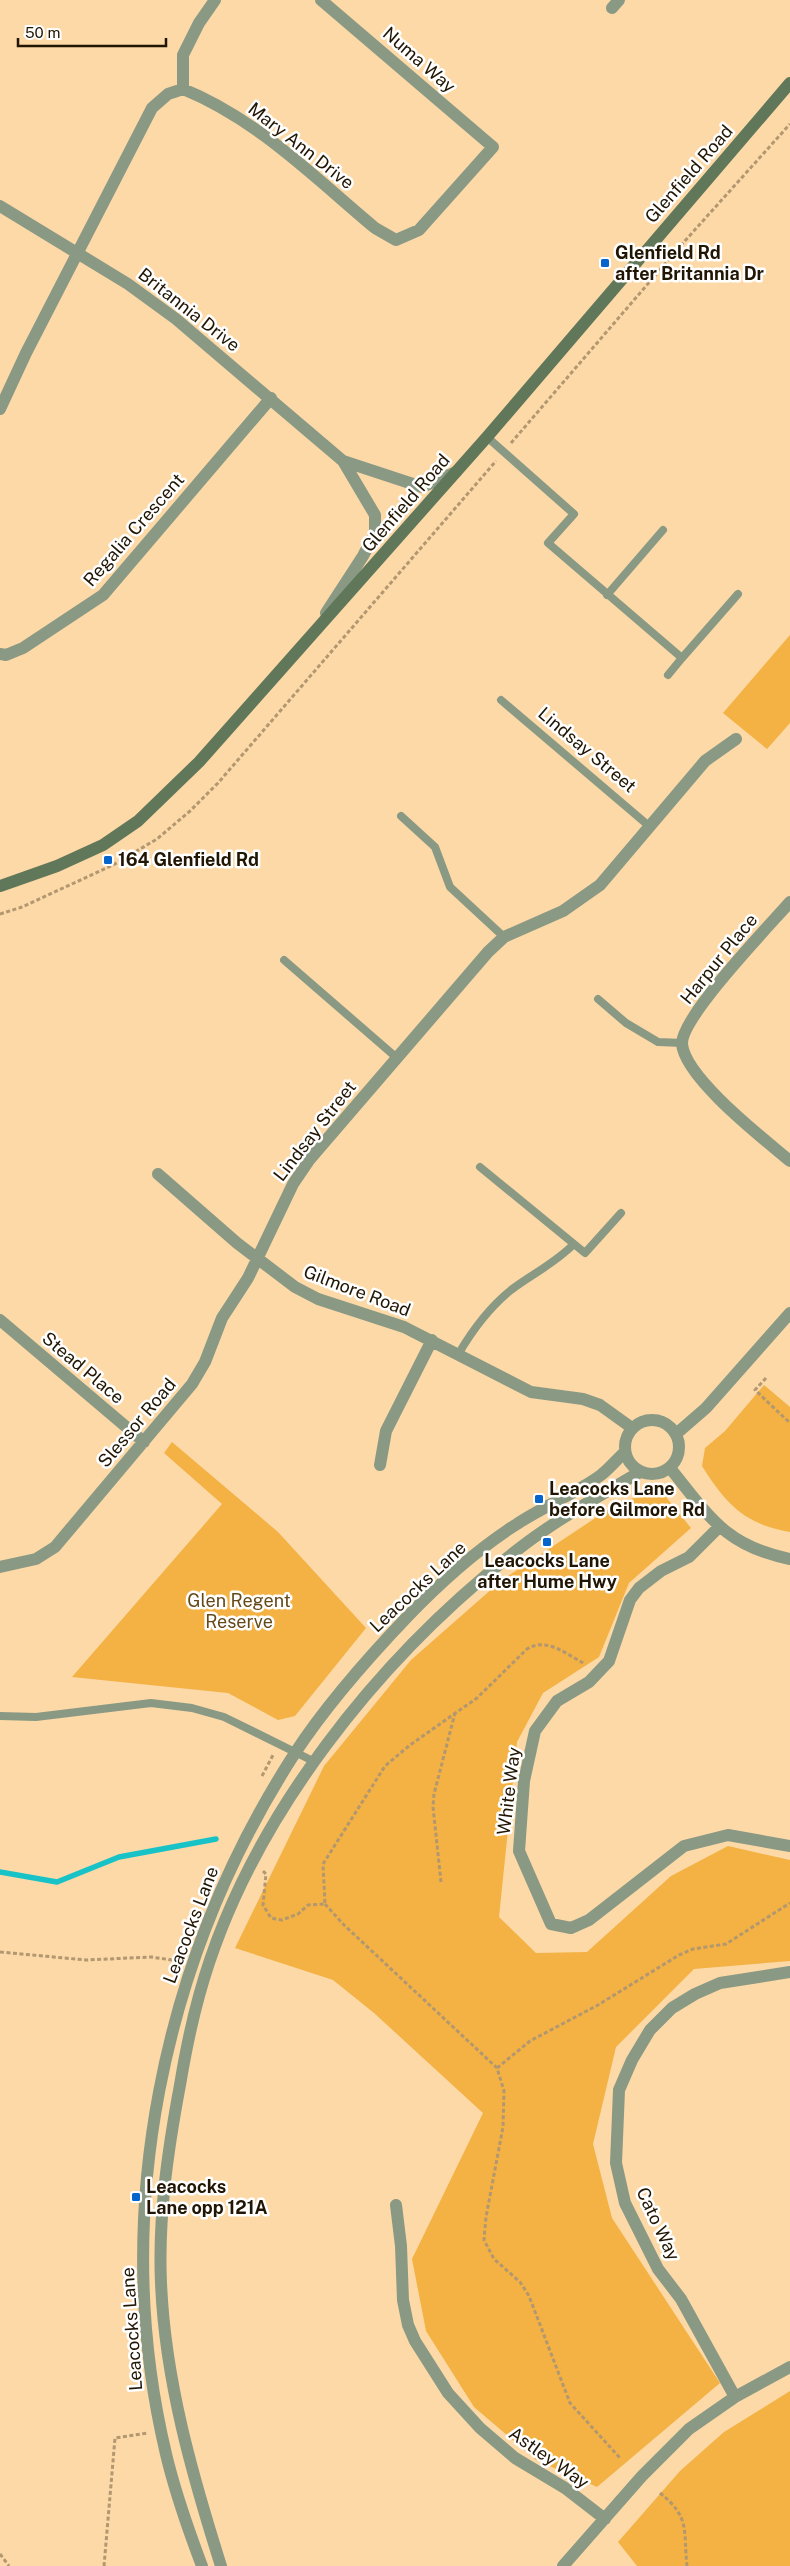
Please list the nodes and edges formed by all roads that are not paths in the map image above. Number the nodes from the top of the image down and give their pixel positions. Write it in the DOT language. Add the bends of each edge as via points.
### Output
graph roads {
  1 [pos="215,0"];
  2 [pos="322,0"];
  3 [pos="790,83"];
  4 [pos="183,89"];
  5 [pos="493,147"];
  6 [pos="0,206"];
  7 [pos="78,252"];
  8 [pos="271,398"];
  9 [pos="0,409"];
  10 [pos="487,437"];
  11 [pos="343,462"];
  12 [pos="456,472"];
  13 [pos="662,530"];
  14 [pos="738,594"];
  15 [pos="607,595"];
  16 [pos="306,644"];
  17 [pos="0,654"];
  18 [pos="682,658"];
  19 [pos="668,675"];
  20 [pos="501,700"];
  21 [pos="736,739"];
  22 [pos="401,816"];
  23 [pos="649,826"];
  24 [pos="0,886"];
  25 [pos="790,902"];
  26 [pos="504,937"];
  27 [pos="284,960"];
  28 [pos="598,999"];
  29 [pos="682,1043"];
  30 [pos="397,1058"];
  31 [pos="790,1161"];
  32 [pos="480,1167"];
  33 [pos="158,1174"];
  34 [pos="621,1213"];
  35 [pos="574,1244"];
  36 [pos="257,1259"];
  37 [pos="790,1313"];
  38 [pos="0,1320"];
  39 [pos="432,1340"];
  40 [pos="459,1353"];
  41 [pos="632,1428"];
  42 [pos="676,1434"];
  43 [pos="144,1442"];
  44 [pos="625,1452"];
  45 [pos="380,1465"];
  46 [pos="670,1468"];
  47 [pos="640,1472"];
  48 [pos="719,1528"];
  49 [pos="790,1559"];
  50 [pos="0,1567"];
  51 [pos="0,1716"];
  52 [pos="296,1752"];
  53 [pos="314,1761"];
  54 [pos="790,1846"];
  55 [pos="790,1972"];
  56 [pos="396,2205"];
  57 [pos="790,2367"];
  58 [pos="735,2397"];
  59 [pos="604,2520"];
  60 [pos="202,2566"];
  61 [pos="221,2566"];
  62 [pos="563,2566"];
  1 -- 4 [label="street" via="183,54"];
  2 -- 5 [label="street, Numa Way"];
  3 -- 10 [label="main road, Glenfield Road"];
  4 -- 5 [label="street, Mary Ann Drive" via="210,100 257,129 375,228 396,240 419,230"];
  4 -- 7 [label="street" via="168,94 152,108"];
  6 -- 7 [label="street, Britannia Drive"];
  7 -- 8 [label="street, Britannia Drive" via="176,319"];
  7 -- 9 [label="street"];
  8 -- 11 [label="street, Britannia Drive"];
  8 -- 17 [label="street, Regalia Crescent" via="103,595 23,648"];
  10 -- 12 [label="main road, Glenfield Road"];
  10 -- 15 [label="lane" via="574,514 548,544"];
  11 -- 12 [label="street, Britannia Drive" via="422,486"];
  11 -- 16 [label="street, Britannia Drive" via="375,516 375,533"];
  12 -- 16 [label="main road, Glenfield Road"];
  13 -- 15 [label="lane"];
  14 -- 18 [label="lane"];
  15 -- 18 [label="lane"];
  16 -- 24 [label="main road, Glenfield Road" via="199,762 138,820 103,845 58,866"];
  18 -- 19 [label="lane"];
  20 -- 23 [label="lane, Lindsay Street"];
  21 -- 23 [label="street, Lindsay Street" via="705,761"];
  22 -- 26 [label="lane" via="435,847 450,887"];
  23 -- 26 [label="street, Lindsay Street" via="600,885 582,900"];
  25 -- 29 [label="street, Harpur Place" via="704,1001"];
  26 -- 30 [label="street, Lindsay Street"];
  27 -- 30 [label="lane"];
  28 -- 29 [label="lane" via="626,1023 658,1042"];
  29 -- 31 [label="street" via="698,1073 731,1112"];
  30 -- 36 [label="street, Lindsay Street" via="310,1159 293,1184"];
  32 -- 35 [label="lane"];
  33 -- 36 [label="street, Gilmore Road"];
  34 -- 35 [label="lane" via="585,1253"];
  35 -- 40 [label="lane" via="539,1273 510,1291 471,1334"];
  36 -- 39 [label="street, Gilmore Road" via="295,1287 318,1298 404,1326"];
  36 -- 43 [label="street, Slessor Road" via="222,1318 205,1362 192,1384"];
  37 -- 42 [label="street" via="706,1408"];
  38 -- 43 [label="street, Stead Place"];
  39 -- 40 [label="street, Gilmore Road"];
  39 -- 45 [label="street" via="386,1431"];
  40 -- 41 [label="street, Gilmore Road" via="531,1392 583,1399 600,1405"];
  41 -- 42 [label="street" via="645,1420 653,1420 666,1424"];
  41 -- 44 [label="street" via="626,1439"];
  42 -- 46 [label="street" via="678,1454"];
  43 -- 50 [label="street, Slessor Road" via="55,1547 36,1559"];
  44 -- 47 [label="street" via="630,1464"];
  44 -- 52 [label="street, Leacocks Lane" via="602,1474 515,1525 410,1614 362,1666"];
  46 -- 47 [label="street" via="659,1474"];
  46 -- 48 [label="street"];
  47 -- 53 [label="street, Leacocks Lane" via="526,1544 472,1588 423,1632 377,1681"];
  48 -- 49 [label="street" via="752,1549"];
  48 -- 54 [label="street, White Way" via="689,1557 661,1571 639,1588 630,1600 615,1647 600,1672 557,1701 535,1731 524,1781 519,1851 551,1924 571,1928 589,1920 684,1846 728,1835"];
  51 -- 52 [label="lane" via="36,1717 152,1703 192,1708 224,1717"];
  52 -- 53 [label="lane"];
  52 -- 60 [label="street, Leacocks Lane" via="224,1881 192,1964 166,2051 156,2105 144,2209 147,2336 160,2432"];
  53 -- 61 [label="street, Leacocks Lane" via="252,1864 218,1938 199,1996 185,2057 165,2179 161,2283 167,2341 180,2425"];
  55 -- 58 [label="street, Cato Way" via="720,1983 672,2008 650,2030 619,2090 616,2164 625,2203 658,2269 681,2300"];
  56 -- 59 [label="street, Astley Way" via="408,2325 448,2393 480,2428 509,2453 565,2488"];
  57 -- 58 [label="street"];
  58 -- 59 [label="street" via="689,2429"];
  59 -- 62 [label="street"];
}
